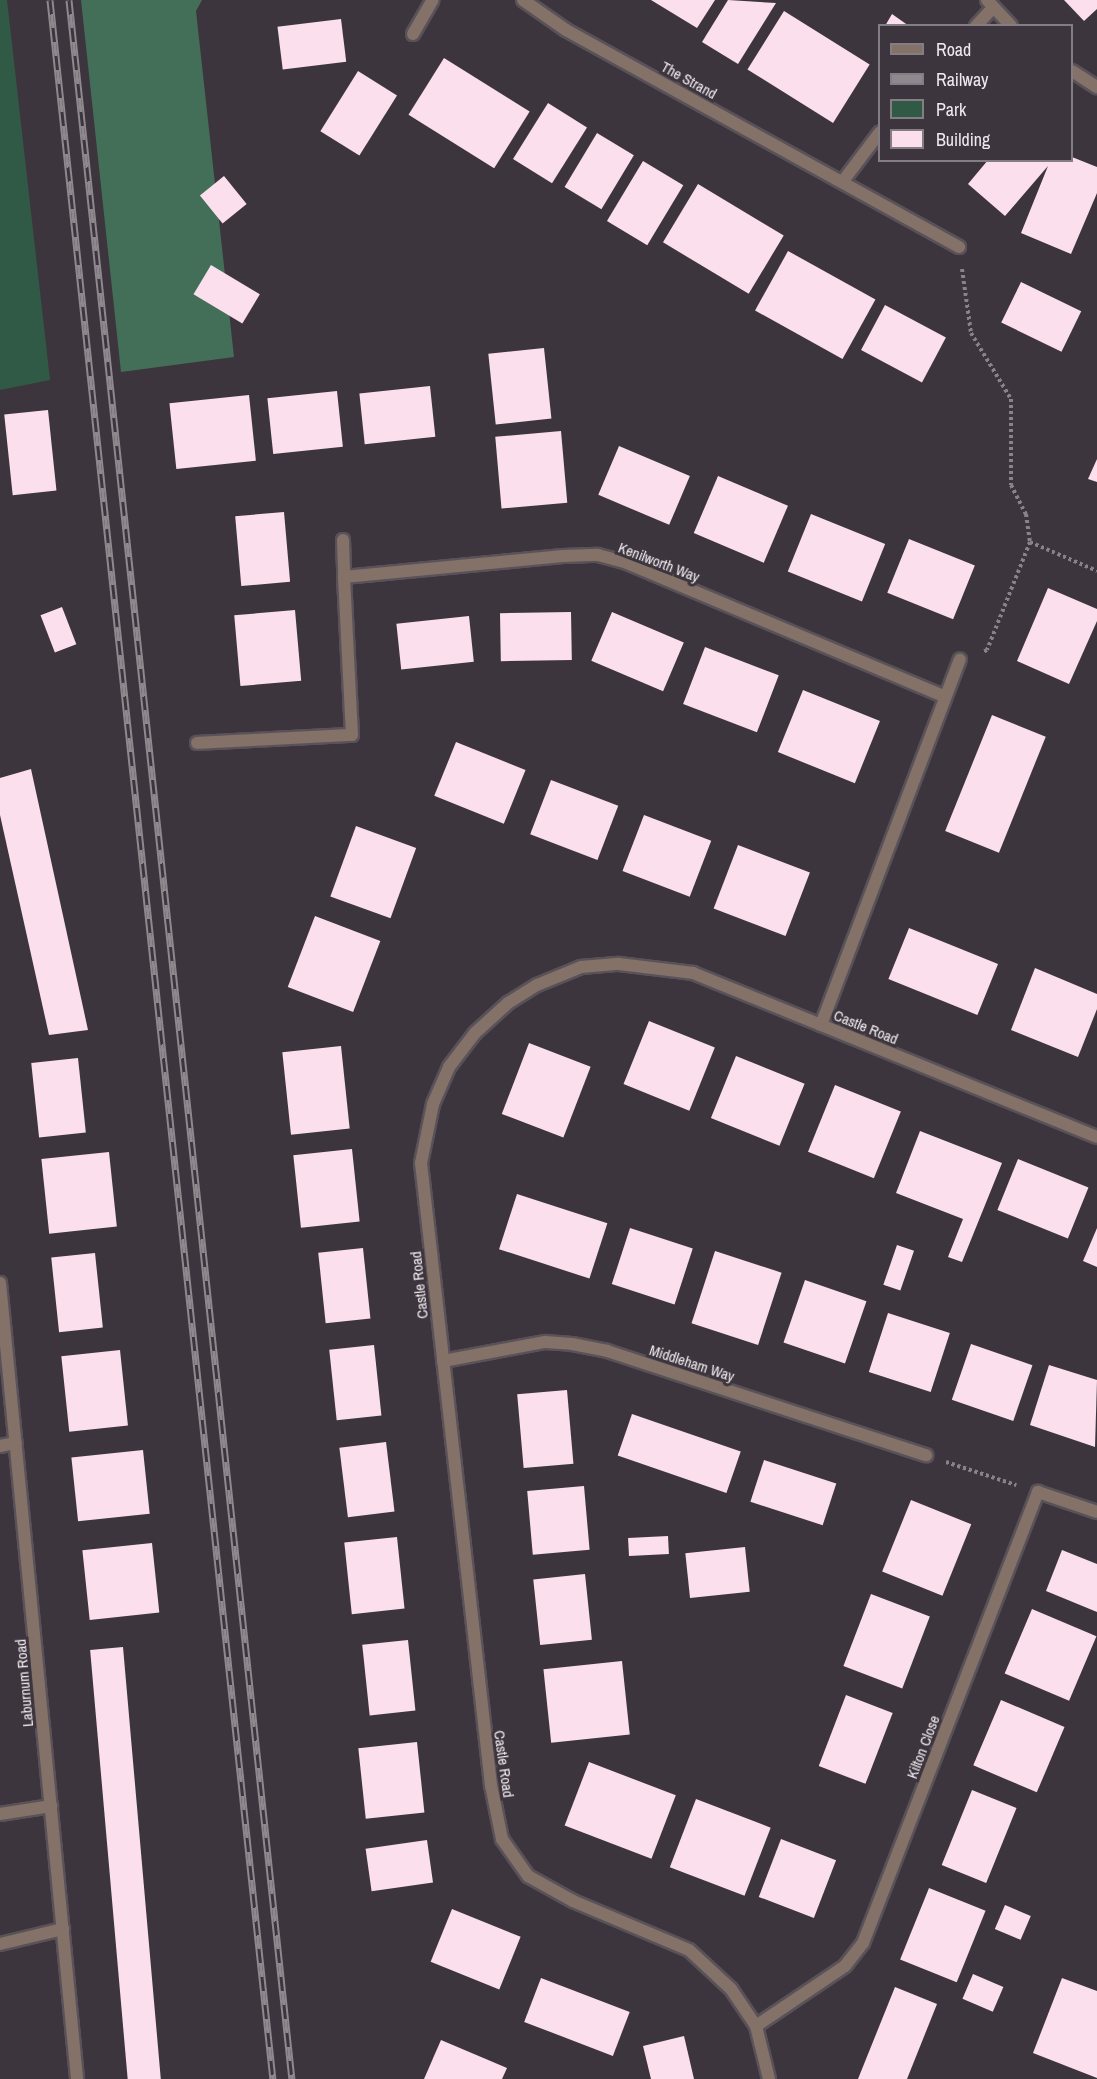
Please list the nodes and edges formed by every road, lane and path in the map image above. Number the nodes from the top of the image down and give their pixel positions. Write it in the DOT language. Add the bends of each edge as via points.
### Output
graph roads {
  1 [pos="433,0"];
  2 [pos="523,0"];
  3 [pos="990,5"];
  4 [pos="977,24"];
  5 [pos="1009,24"];
  6 [pos="413,34"];
  7 [pos="1073,72"];
  8 [pos="1097,87"];
  9 [pos="878,133"];
  10 [pos="843,181"];
  11 [pos="959,247"];
  12 [pos="343,540"];
  13 [pos="1030,542"];
  14 [pos="1097,571"];
  15 [pos="344,577"];
  16 [pos="960,660"];
  17 [pos="945,697"];
  18 [pos="197,743"];
  19 [pos="821,1025"];
  20 [pos="1097,1137"];
  21 [pos="0,1283"];
  22 [pos="443,1361"];
  23 [pos="16,1443"];
  24 [pos="0,1446"];
  25 [pos="926,1455"];
  26 [pos="1038,1492"];
  27 [pos="1097,1512"];
  28 [pos="51,1806"];
  29 [pos="0,1814"];
  30 [pos="63,1929"];
  31 [pos="0,1944"];
  32 [pos="756,2026"];
  33 [pos="78,2079"];
  34 [pos="769,2079"];
  1 -- 6 [label="street"];
  2 -- 10 [label="street, The Strand" via="566,30"];
  3 -- 4 [label="street"];
  3 -- 5 [label="street"];
  7 -- 8 [label="street"];
  9 -- 10 [label="street"];
  10 -- 11 [label="street, The Strand"];
  11 -- 13 [label="path" via="971,333 1011,399 1011,485 1026,514"];
  12 -- 15 [label="street"];
  13 -- 14 [label="path"];
  13 -- 16 [label="path" via="987,650"];
  15 -- 17 [label="street, Kenilworth Way" via="598,555 627,562"];
  15 -- 18 [label="street" via="352,735"];
  16 -- 17 [label="street"];
  17 -- 19 [label="street"];
  19 -- 20 [label="street, Castle Road"];
  19 -- 22 [label="street, Castle Road" via="693,973 619,963 580,968 537,985 508,1003 475,1033 449,1067 433,1104 421,1163"];
  21 -- 23 [label="street, Laburnum Road"];
  22 -- 25 [label="street, Middleham Way" via="545,1342 572,1344 607,1351"];
  22 -- 32 [label="street, Castle Road" via="491,1785 502,1839 528,1876 573,1901 689,1950 731,1989"];
  23 -- 24 [label="street"];
  23 -- 28 [label="street, Laburnum Road"];
  25 -- 26 [label="path"];
  26 -- 27 [label="street"];
  26 -- 32 [label="street, Kilton Close" via="862,1943 845,1966"];
  28 -- 29 [label="street"];
  28 -- 30 [label="street, Laburnum Road"];
  30 -- 31 [label="street"];
  30 -- 33 [label="street, Laburnum Road"];
  32 -- 34 [label="street, Castle Road"];
}
